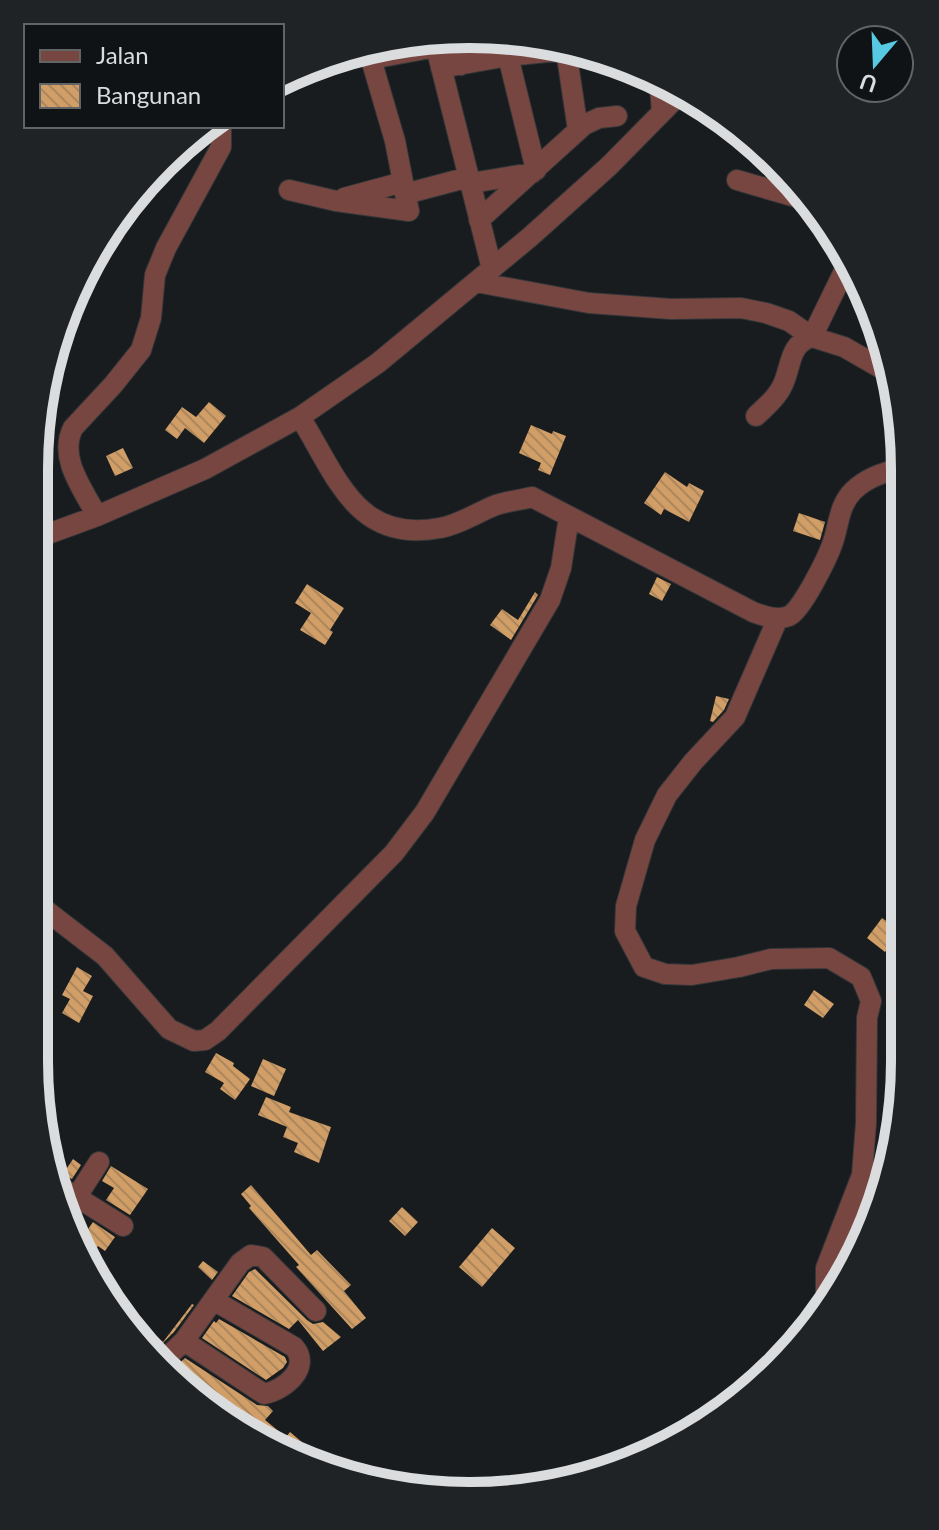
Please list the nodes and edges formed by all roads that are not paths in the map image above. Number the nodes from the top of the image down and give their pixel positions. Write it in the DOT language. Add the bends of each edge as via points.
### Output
graph roads {
  1 [pos="438,49"];
  2 [pos="454,49"];
  3 [pos="534,53"];
  4 [pos="508,56"];
  5 [pos="567,59"];
  6 [pos="371,60"];
  7 [pos="451,66"];
  8 [pos="661,93"];
  9 [pos="674,100"];
  10 [pos="662,112"];
  11 [pos="617,116"];
  12 [pos="221,129"];
  13 [pos="578,130"];
  14 [pos="534,172"];
  15 [pos="470,180"];
  16 [pos="737,180"];
  17 [pos="404,188"];
  18 [pos="289,190"];
  19 [pos="789,195"];
  20 [pos="336,201"];
  21 [pos="479,220"];
  22 [pos="843,274"];
  23 [pos="484,275"];
  24 [pos="812,337"];
  25 [pos="878,367"];
  26 [pos="756,416"];
  27 [pos="300,417"];
  28 [pos="891,472"];
  29 [pos="97,516"];
  30 [pos="569,517"];
  31 [pos="48,534"];
  32 [pos="778,618"];
  33 [pos="48,912"];
  34 [pos="99,1162"];
  35 [pos="69,1192"];
  36 [pos="77,1197"];
  37 [pos="73,1203"];
  38 [pos="123,1226"];
  39 [pos="826,1285"];
  40 [pos="215,1301"];
  41 [pos="316,1311"];
  42 [pos="184,1341"];
  43 [pos="168,1356"];
  1 -- 7 [label="street"];
  2 -- 7 [label="street"];
  3 -- 4 [label="street"];
  4 -- 7 [label="street"];
  4 -- 14 [label="street"];
  5 -- 13 [label="street"];
  6 -- 17 [label="street"];
  7 -- 15 [label="street"];
  8 -- 10 [label="street"];
  9 -- 10 [label="street"];
  10 -- 23 [label="street" via="609,166"];
  11 -- 13 [label="street" via="599,118"];
  12 -- 29 [label="street" via="221,147 155,275 141,350 69,436 67,457"];
  13 -- 14 [label="street"];
  14 -- 15 [label="street"];
  14 -- 21 [label="street"];
  15 -- 17 [label="street"];
  15 -- 21 [label="street"];
  16 -- 19 [label="street"];
  17 -- 20 [label="street"];
  17 -- 20 [label="street" via="409,211"];
  18 -- 20 [label="street"];
  21 -- 23 [label="street"];
  22 -- 24 [label="street"];
  23 -- 24 [label="street" via="589,303 741,308 789,321"];
  23 -- 27 [label="street" via="378,363"];
  24 -- 25 [label="street"];
  24 -- 26 [label="street" via="795,347 780,392"];
  27 -- 29 [label="street" via="205,469"];
  27 -- 30 [label="street" via="352,501 371,520 394,530 441,528 501,503 532,497"];
  28 -- 32 [label="street" via="854,490 799,608"];
  29 -- 31 [label="street"];
  30 -- 32 [label="street" via="753,612"];
  30 -- 33 [label="street" via="550,600 425,812 394,853 218,1031 194,1041 169,1029 105,956"];
  32 -- 39 [label="street" via="735,717 667,795 645,840 626,906 625,931 644,967 665,974 692,975 771,959 829,958 861,977 871,1001 862,1175 826,1268"];
  34 -- 36 [label="street"];
  35 -- 36 [label="street"];
  36 -- 37 [label="street"];
  36 -- 38 [label="street"];
  40 -- 41 [label="street" via="251,1255 269,1263"];
  40 -- 42 [label="street"];
  40 -- 42 [label="street" via="294,1347 301,1356 296,1375 264,1394"];
  42 -- 43 [label="street"];
}
